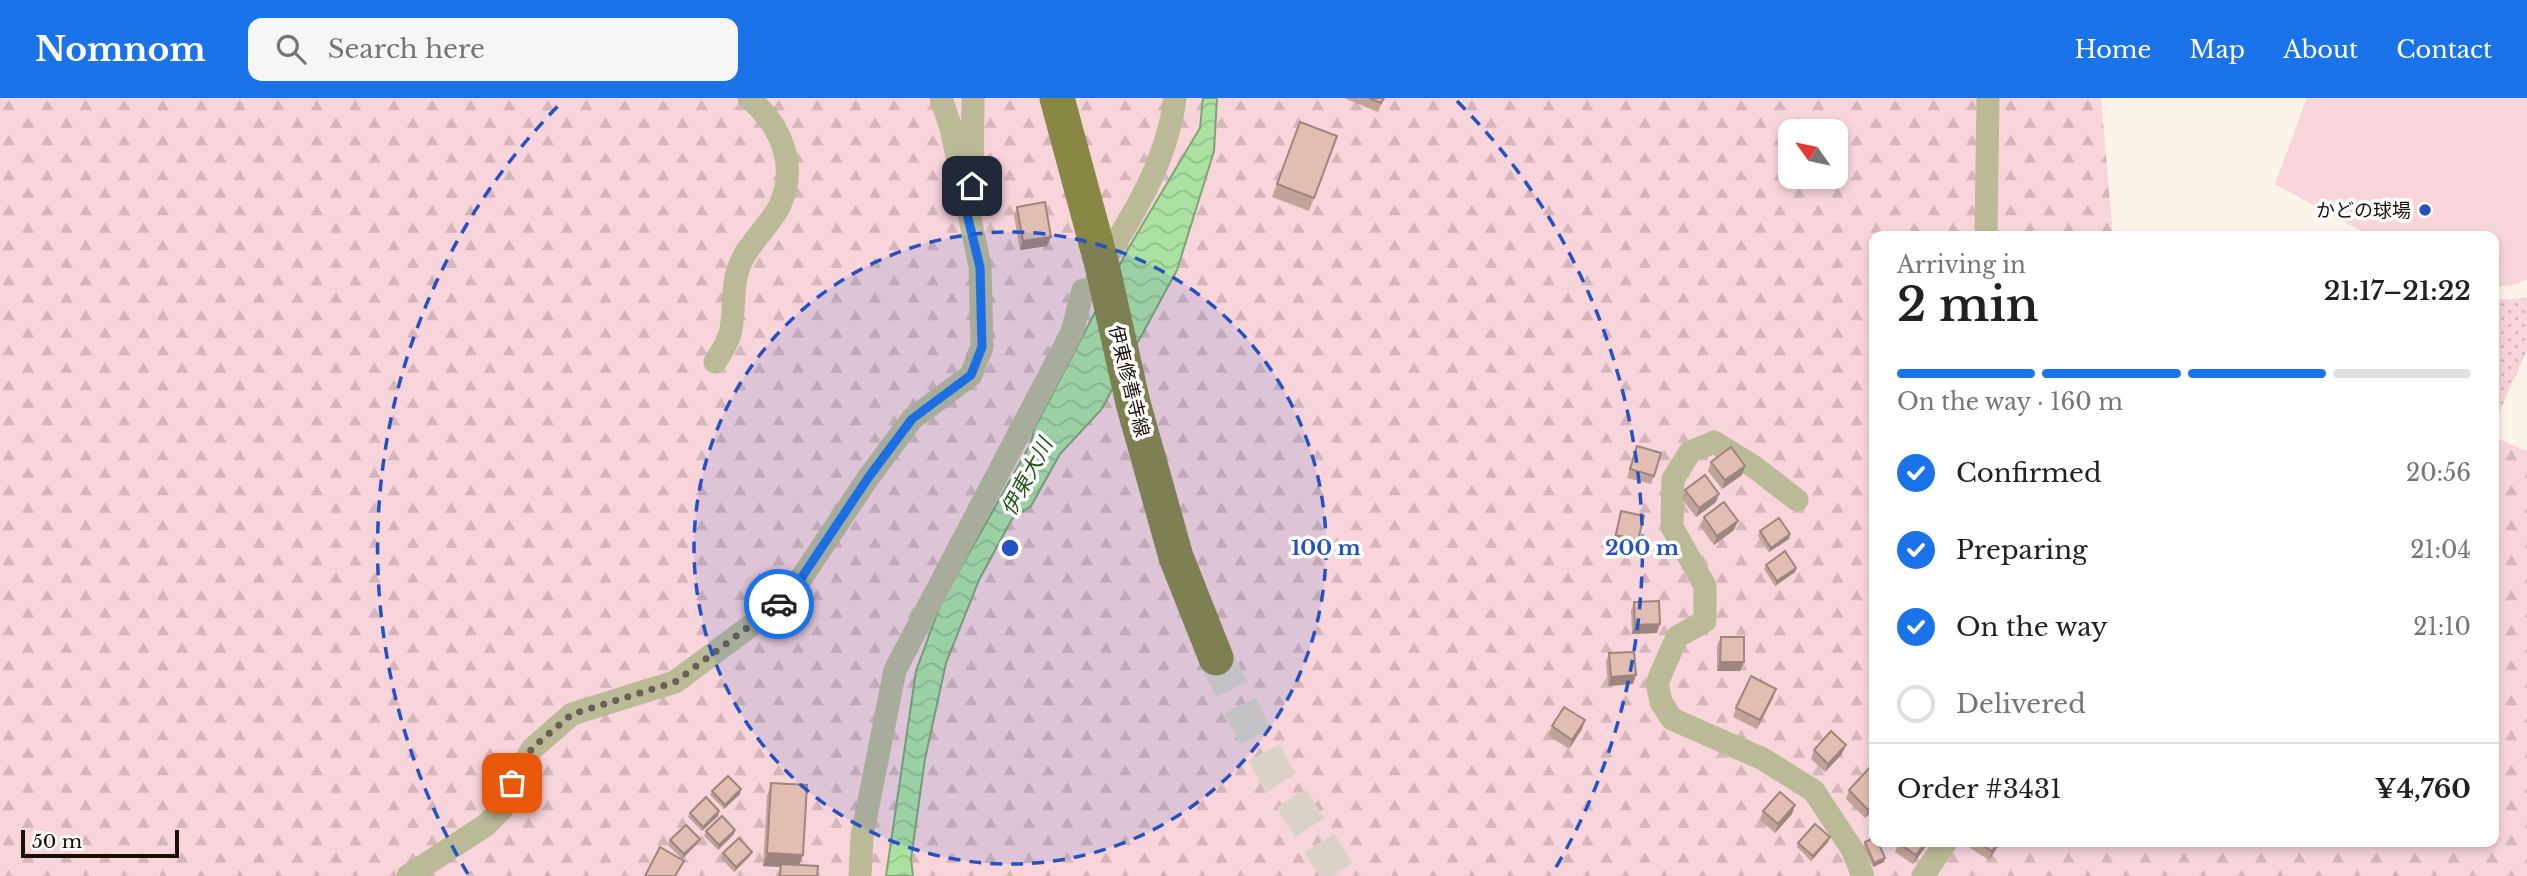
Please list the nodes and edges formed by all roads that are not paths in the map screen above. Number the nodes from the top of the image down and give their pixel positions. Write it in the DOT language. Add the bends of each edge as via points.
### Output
graph roads {
  1 [pos="749,98"];
  2 [pos="941,98"];
  3 [pos="973,98"];
  4 [pos="1057,98"];
  5 [pos="1175,98"];
  6 [pos="1988,98"];
  7 [pos="965,206"];
  8 [pos="1986,231"];
  9 [pos="1098,284"];
  10 [pos="715,362"];
  11 [pos="1797,500"];
  12 [pos="1216,658"];
  13 [pos="1943,847"];
  14 [pos="408,876"];
  15 [pos="860,876"];
  16 [pos="1863,876"];
  17 [pos="1923,876"];
  1 -- 10 [label="street" via="778,129 787,152 785,188 779,207 741,261 730,335"];
  2 -- 7 [label="street"];
  3 -- 7 [label="street" via="972,186"];
  4 -- 9 [label="main road, 伊東修善寺線"];
  5 -- 9 [label="street" via="1171,127 1144,198"];
  6 -- 8 [label="street"];
  7 -- 14 [label="street" via="980,267 982,347 971,375 912,419 788,598 675,682 572,714 532,748 503,808 486,825"];
  9 -- 12 [label="main road, 伊東修善寺線" via="1176,557"];
  9 -- 15 [label="street" via="895,670 862,836"];
  11 -- 16 [label="street" via="1714,442 1690,452 1673,479 1672,527 1705,586 1705,621 1676,637 1657,683 1661,702 1672,719 1763,759 1814,791 1852,849"];
  13 -- 17 [label="street"];
}
